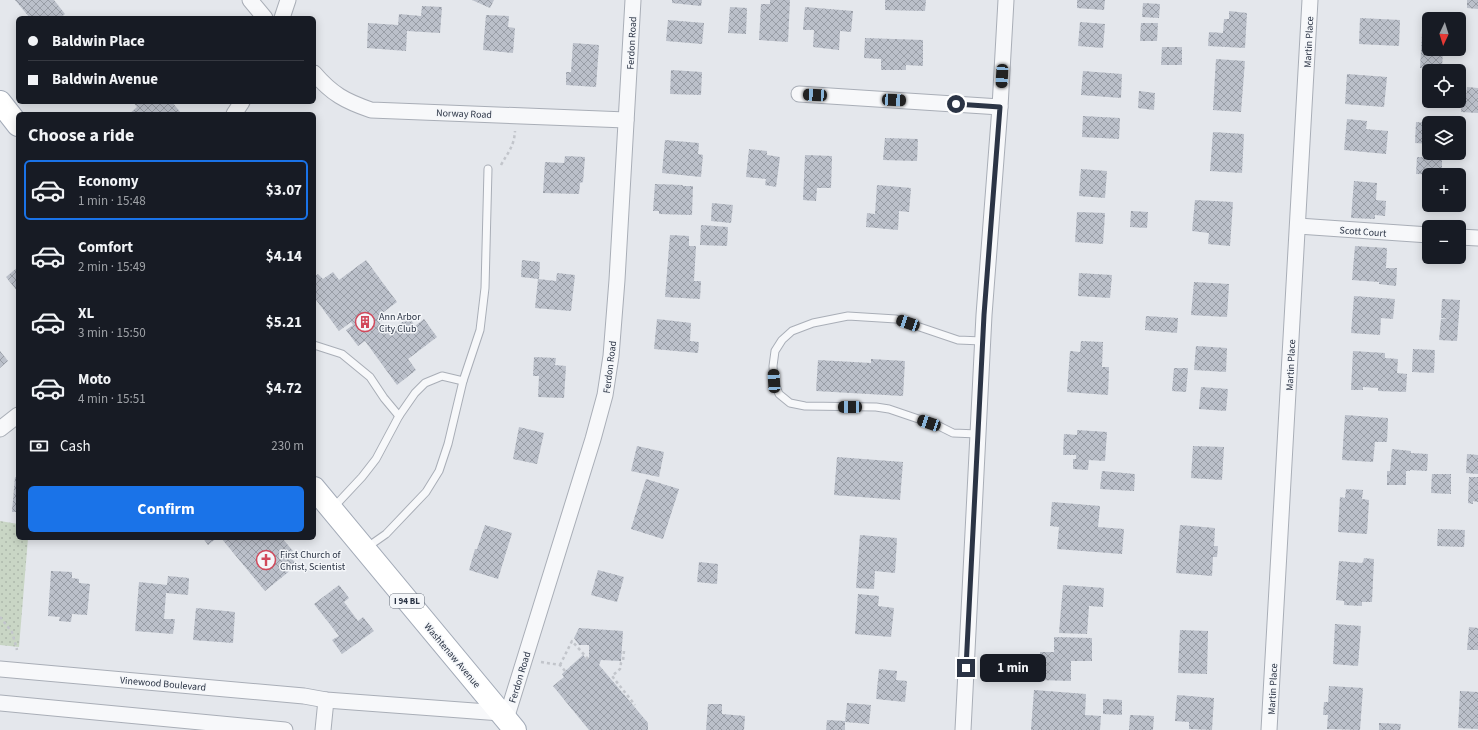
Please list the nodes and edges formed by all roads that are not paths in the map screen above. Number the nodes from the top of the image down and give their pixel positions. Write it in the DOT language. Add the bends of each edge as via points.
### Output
graph roads {
  1 [pos="250,0"];
  2 [pos="288,0"];
  3 [pos="633,0"];
  4 [pos="1006,0"];
  5 [pos="1310,0"];
  6 [pos="264,16"];
  7 [pos="283,16"];
  8 [pos="316,75"];
  9 [pos="799,94"];
  10 [pos="0,102"];
  11 [pos="1000,107"];
  12 [pos="626,120"];
  13 [pos="16,122"];
  14 [pos="488,169"];
  15 [pos="1298,226"];
  16 [pos="1422,235"];
  17 [pos="1466,237"];
  18 [pos="1478,238"];
  19 [pos="982,341"];
  20 [pos="316,346"];
  21 [pos="463,381"];
  22 [pos="399,416"];
  23 [pos="16,417"];
  24 [pos="0,429"];
  25 [pos="978,434"];
  26 [pos="316,490"];
  27 [pos="332,509"];
  28 [pos="364,549"];
  29 [pos="0,669"];
  30 [pos="326,700"];
  31 [pos="0,703"];
  32 [pos="508,721"];
  33 [pos="242,728"];
  34 [pos="285,730"];
  35 [pos="323,730"];
  36 [pos="963,730"];
  37 [pos="1269,730"];
  1 -- 6 [label="street"];
  2 -- 7 [label="street"];
  3 -- 12 [label="street, Ferdon Road"];
  4 -- 11 [label="street"];
  5 -- 15 [label="street, Martin Place"];
  8 -- 12 [label="street, Norway Road" via="341,98 371,110"];
  9 -- 11 [label="street"];
  10 -- 13 [label="main road"];
  11 -- 19 [label="street"];
  12 -- 32 [label="street, Ferdon Road" via="617,280 605,395"];
  14 -- 21 [label="lane" via="485,288 480,330"];
  15 -- 16 [label="street, Scott Court"];
  15 -- 37 [label="street, Martin Place"];
  17 -- 18 [label="street"];
  19 -- 25 [label="street"];
  19 -- 25 [label="lane" via="958,340 896,319 848,316 813,323 792,331 775,351 773,366 778,394 790,403 811,407 876,407 953,432"];
  20 -- 22 [label="lane" via="342,354 370,377"];
  21 -- 22 [label="lane" via="442,376 424,383"];
  21 -- 28 [label="lane" via="439,471 426,492 386,534"];
  22 -- 27 [label="lane" via="376,459"];
  23 -- 24 [label="street"];
  25 -- 36 [label="street"];
  26 -- 27 [label="main road, Washtenaw Avenue / I 94 BL"];
  27 -- 28 [label="main road, Washtenaw Avenue / I 94 BL"];
  28 -- 32 [label="main road, Washtenaw Avenue / I 94 BL"];
  29 -- 30 [label="street, Vinewood Boulevard"];
  30 -- 32 [label="street, Vinewood Boulevard"];
  30 -- 35 [label="street"];
  31 -- 33 [label="street"];
  33 -- 34 [label="street"];
}
